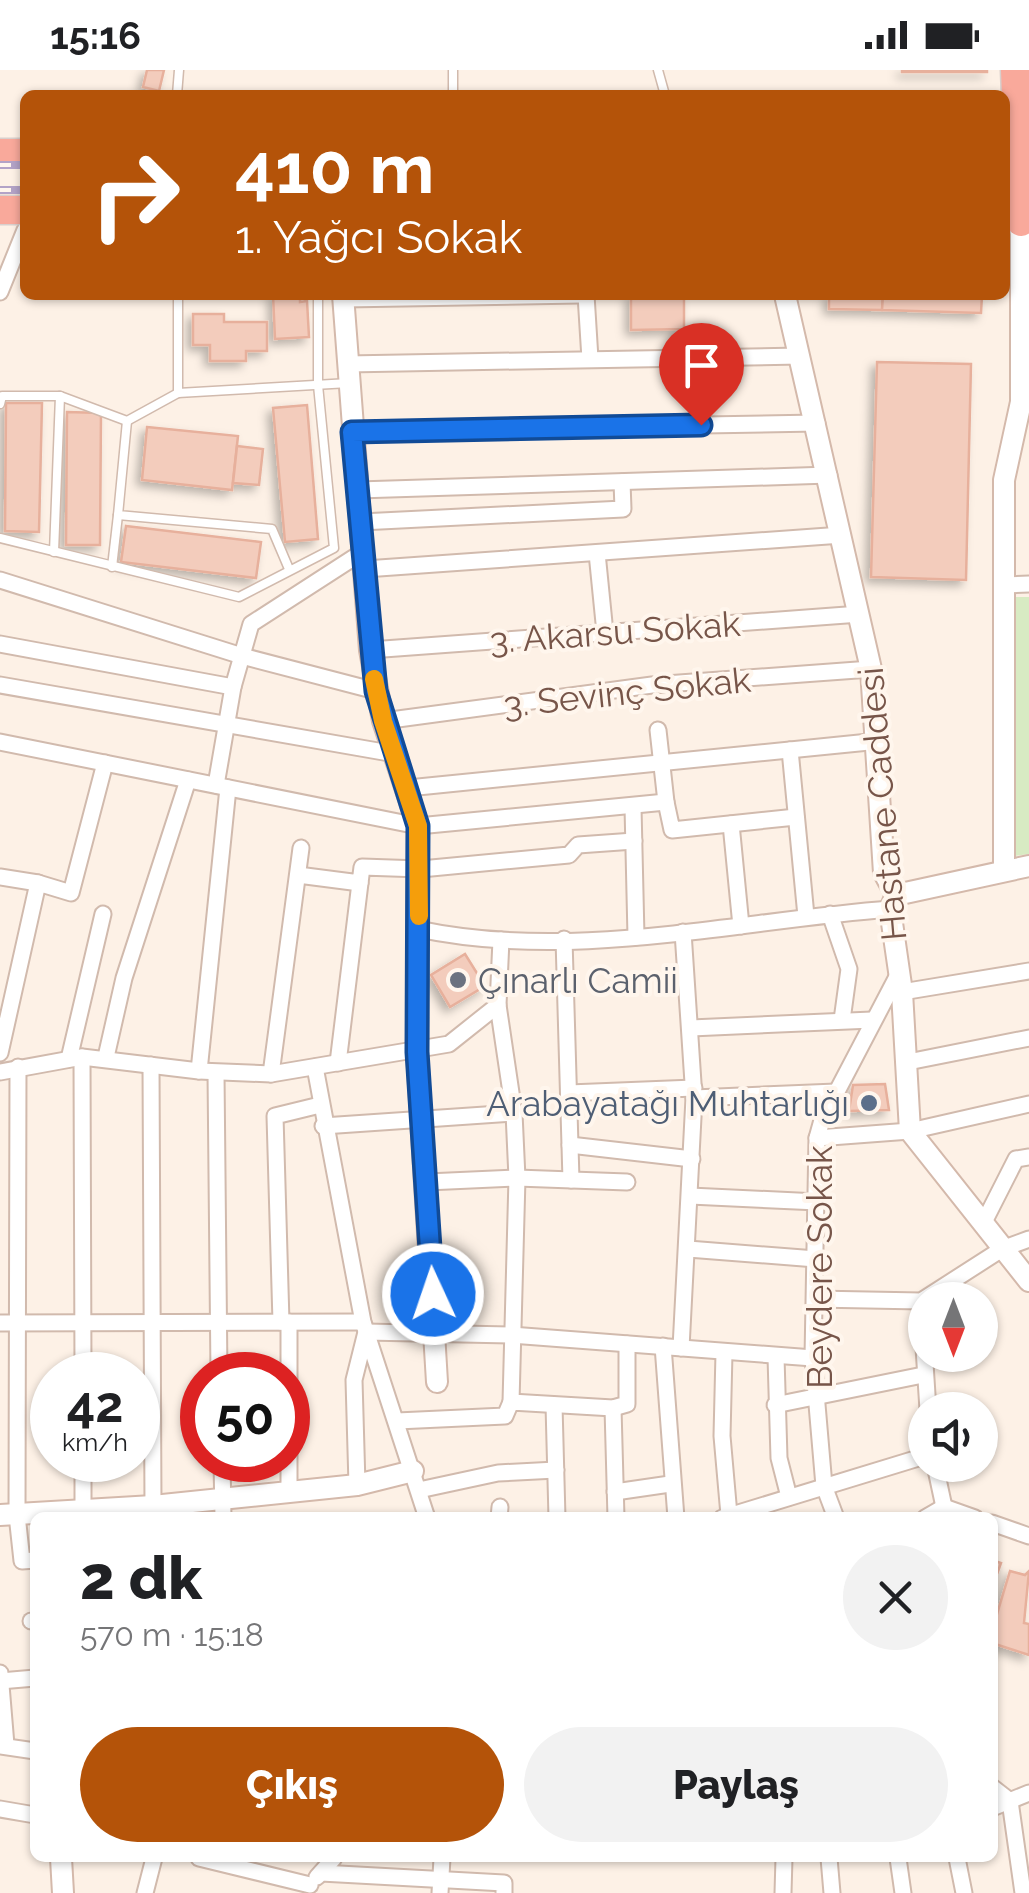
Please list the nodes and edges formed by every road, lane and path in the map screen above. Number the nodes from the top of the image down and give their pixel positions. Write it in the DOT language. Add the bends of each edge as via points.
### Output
graph roads {
  1 [pos="1014,70"];
  2 [pos="1017,143"];
  3 [pos="1018,222"];
  4 [pos="20,242"];
  5 [pos="0,292"];
  6 [pos="178,300"];
  7 [pos="318,300"];
  8 [pos="344,300"];
  9 [pos="584,300"];
  10 [pos="786,300"];
  11 [pos="800,356"];
  12 [pos="590,359"];
  13 [pos="348,373"];
  14 [pos="318,385"];
  15 [pos="178,393"];
  16 [pos="60,396"];
  17 [pos="0,404"];
  18 [pos="127,422"];
  19 [pos="817,423"];
  20 [pos="352,432"];
  21 [pos="829,475"];
  22 [pos="622,482"];
  23 [pos="358,490"];
  24 [pos="118,515"];
  25 [pos="361,522"];
  26 [pos="842,535"];
  27 [pos="0,538"];
  28 [pos="54,552"];
  29 [pos="597,553"];
  30 [pos="364,560"];
  31 [pos="112,567"];
  32 [pos="289,570"];
  33 [pos="0,580"];
  34 [pos="1029,584"];
  35 [pos="1003,585"];
  36 [pos="860,614"];
  37 [pos="605,633"];
  38 [pos="0,644"];
  39 [pos="370,650"];
  40 [pos="242,656"];
  41 [pos="871,669"];
  42 [pos="0,685"];
  43 [pos="233,687"];
  44 [pos="376,691"];
  45 [pos="383,721"];
  46 [pos="227,723"];
  47 [pos="658,730"];
  48 [pos="878,741"];
  49 [pos="0,742"];
  50 [pos="790,750"];
  51 [pos="395,754"];
  52 [pos="105,763"];
  53 [pos="662,764"];
  54 [pos="188,780"];
  55 [pos="222,786"];
  56 [pos="408,788"];
  57 [pos="666,802"];
  58 [pos="633,807"];
  59 [pos="796,817"];
  60 [pos="731,824"];
  61 [pos="418,826"];
  62 [pos="634,841"];
  63 [pos="301,848"];
  64 [pos="1029,866"];
  65 [pos="421,869"];
  66 [pos="1004,870"];
  67 [pos="298,875"];
  68 [pos="0,876"];
  69 [pos="38,883"];
  70 [pos="360,883"];
  71 [pos="893,902"];
  72 [pos="103,914"];
  73 [pos="830,914"];
  74 [pos="806,916"];
  75 [pos="741,926"];
  76 [pos="418,930"];
  77 [pos="684,932"];
  78 [pos="636,936"];
  79 [pos="502,940"];
  80 [pos="564,940"];
  81 [pos="1029,972"];
  82 [pos="900,982"];
  83 [pos="498,1005"];
  84 [pos="842,1020"];
  85 [pos="872,1020"];
  86 [pos="691,1028"];
  87 [pos="1029,1038"];
  88 [pos="417,1052"];
  89 [pos="0,1054"];
  90 [pos="106,1057"];
  91 [pos="75,1058"];
  92 [pos="908,1062"];
  93 [pos="338,1063"];
  94 [pos="151,1065"];
  95 [pos="18,1067"];
  96 [pos="315,1067"];
  97 [pos="0,1072"];
  98 [pos="208,1072"];
  99 [pos="271,1074"];
  100 [pos="836,1092"];
  101 [pos="569,1093"];
  102 [pos="694,1093"];
  103 [pos="1029,1104"];
  104 [pos="320,1106"];
  105 [pos="514,1113"];
  106 [pos="424,1116"];
  107 [pos="323,1126"];
  108 [pos="910,1131"];
  109 [pos="818,1138"];
  110 [pos="570,1146"];
  111 [pos="1029,1157"];
  112 [pos="692,1159"];
  113 [pos="518,1178"];
  114 [pos="571,1180"];
  115 [pos="427,1182"];
  116 [pos="627,1182"];
  117 [pos="690,1196"];
  118 [pos="818,1202"];
  119 [pos="983,1224"];
  120 [pos="1029,1238"];
  121 [pos="688,1249"];
  122 [pos="1002,1249"];
  123 [pos="816,1259"];
  124 [pos="1029,1281"];
  125 [pos="949,1282"];
  126 [pos="814,1298"];
  127 [pos="908,1300"];
  128 [pos="152,1322"];
  129 [pos="218,1322"];
  130 [pos="285,1322"];
  131 [pos="8,1323"];
  132 [pos="83,1323"];
  133 [pos="364,1327"];
  134 [pos="435,1332"];
  135 [pos="510,1335"];
  136 [pos="628,1344"];
  137 [pos="663,1346"];
  138 [pos="682,1348"];
  139 [pos="83,1352"];
  140 [pos="219,1352"];
  141 [pos="724,1353"];
  142 [pos="776,1357"];
  143 [pos="813,1358"];
  144 [pos="924,1372"];
  145 [pos="924,1375"];
  146 [pos="438,1382"];
  147 [pos="926,1392"];
  148 [pos="818,1397"];
  149 [pos="512,1402"];
  150 [pos="554,1405"];
  151 [pos="775,1405"];
  152 [pos="613,1408"];
  153 [pos="396,1421"];
  154 [pos="908,1461"];
  155 [pos="556,1470"];
  156 [pos="416,1480"];
  157 [pos="83,1482"];
  158 [pos="222,1482"];
  159 [pos="939,1482"];
  160 [pos="670,1484"];
  161 [pos="357,1485"];
  162 [pos="824,1486"];
  163 [pos="289,1492"];
  164 [pos="616,1492"];
  165 [pos="789,1497"];
  166 [pos="153,1506"];
  167 [pos="223,1507"];
  168 [pos="944,1507"];
  169 [pos="83,1511"];
  170 [pos="64,1512"];
  171 [pos="425,1512"];
  172 [pos="557,1512"];
  173 [pos="616,1512"];
  174 [pos="675,1512"];
  175 [pos="726,1512"];
  176 [pos="754,1512"];
  177 [pos="834,1512"];
  178 [pos="935,1512"];
  179 [pos="959,1512"];
  180 [pos="8,1515"];
  181 [pos="998,1526"];
  182 [pos="1029,1536"];
  183 [pos="30,1560"];
  184 [pos="0,1674"];
  185 [pos="30,1678"];
  186 [pos="1,1681"];
  187 [pos="3,1745"];
  188 [pos="30,1749"];
  189 [pos="998,1791"];
  190 [pos="1029,1794"];
  191 [pos="1010,1801"];
  192 [pos="998,1806"];
  193 [pos="0,1809"];
  194 [pos="30,1814"];
  195 [pos="61,1862"];
  196 [pos="153,1862"];
  197 [pos="217,1862"];
  198 [pos="331,1862"];
  199 [pos="442,1862"];
  200 [pos="784,1862"];
  201 [pos="829,1862"];
  202 [pos="899,1862"];
  203 [pos="958,1862"];
  204 [pos="313,1884"];
  205 [pos="381,1885"];
  206 [pos="440,1887"];
  207 [pos="63,1893"];
  208 [pos="145,1893"];
  209 [pos="504,1893"];
  210 [pos="783,1893"];
  211 [pos="832,1893"];
  212 [pos="903,1893"];
  213 [pos="964,1893"];
  214 [pos="1023,1893"];
  1 -- 2 [label="highway"];
  2 -- 3 [label="highway"];
  3 -- 35 [label="main road" via="1021,402 1004,480"];
  4 -- 5 [label="street"];
  6 -- 15 [label="lane"];
  7 -- 14 [label="lane"];
  8 -- 13 [label="main road"];
  9 -- 12 [label="street"];
  10 -- 11 [label="main road, Hastane Caddesi"];
  11 -- 12 [label="street"];
  11 -- 19 [label="main road, Hastane Caddesi"];
  12 -- 13 [label="street"];
  13 -- 14 [label="lane"];
  13 -- 20 [label="main road"];
  14 -- 15 [label="lane"];
  14 -- 32 [label="lane" via="334,548"];
  15 -- 18 [label="lane"];
  16 -- 17 [label="lane" via="11,394"];
  16 -- 18 [label="lane"];
  16 -- 28 [label="lane"];
  18 -- 24 [label="lane"];
  19 -- 20 [label="street"];
  19 -- 21 [label="main road, Hastane Caddesi"];
  20 -- 23 [label="main road"];
  21 -- 22 [label="street"];
  21 -- 26 [label="main road, Hastane Caddesi"];
  22 -- 23 [label="street"];
  22 -- 25 [label="street" via="624,510"];
  23 -- 25 [label="main road"];
  24 -- 31 [label="lane"];
  24 -- 32 [label="lane" via="272,530"];
  25 -- 30 [label="main road"];
  26 -- 29 [label="street"];
  26 -- 36 [label="main road, Hastane Caddesi"];
  27 -- 28 [label="lane"];
  28 -- 31 [label="lane"];
  29 -- 30 [label="street"];
  29 -- 37 [label="street"];
  30 -- 39 [label="main road"];
  30 -- 40 [label="street" via="251,624"];
  31 -- 32 [label="lane" via="239,598"];
  33 -- 40 [label="street"];
  34 -- 35 [label="street"];
  35 -- 66 [label="main road"];
  36 -- 37 [label="street, 3. Akarsu Sokak"];
  36 -- 41 [label="main road, Hastane Caddesi"];
  37 -- 39 [label="street, 3. Akarsu Sokak"];
  38 -- 43 [label="street"];
  39 -- 44 [label="main road"];
  40 -- 43 [label="street"];
  40 -- 44 [label="street"];
  41 -- 45 [label="street, 3. Sevinç Sokak" via="652,686"];
  41 -- 48 [label="main road, Hastane Caddesi"];
  42 -- 46 [label="street"];
  43 -- 46 [label="street"];
  44 -- 45 [label="main road"];
  45 -- 51 [label="main road"];
  46 -- 51 [label="street"];
  46 -- 55 [label="street"];
  47 -- 53 [label="street"];
  48 -- 50 [label="street"];
  48 -- 71 [label="main road, Hastane Caddesi" via="884,873"];
  49 -- 52 [label="street"];
  50 -- 53 [label="street"];
  50 -- 59 [label="street"];
  51 -- 56 [label="main road"];
  52 -- 54 [label="street"];
  52 -- 69 [label="street" via="71,893"];
  53 -- 56 [label="street"];
  53 -- 57 [label="street"];
  54 -- 55 [label="street"];
  54 -- 90 [label="street" via="124,978"];
  55 -- 61 [label="street"];
  55 -- 98 [label="street"];
  56 -- 61 [label="main road"];
  57 -- 58 [label="street"];
  57 -- 60 [label="street" via="672,830"];
  58 -- 61 [label="street"];
  58 -- 62 [label="street"];
  59 -- 60 [label="street"];
  59 -- 74 [label="street"];
  60 -- 75 [label="street"];
  61 -- 65 [label="main road"];
  62 -- 65 [label="street" via="578,845 569,855"];
  62 -- 78 [label="street"];
  63 -- 67 [label="street"];
  64 -- 66 [label="main road"];
  65 -- 70 [label="street" via="362,867"];
  65 -- 76 [label="main road"];
  66 -- 71 [label="main road"];
  67 -- 70 [label="street"];
  67 -- 99 [label="street"];
  68 -- 69 [label="street"];
  69 -- 89 [label="street"];
  70 -- 93 [label="street"];
  71 -- 73 [label="street"];
  71 -- 82 [label="main road, Hastane Caddesi"];
  72 -- 91 [label="street"];
  73 -- 74 [label="street"];
  73 -- 84 [label="street" via="849,969"];
  74 -- 75 [label="street"];
  75 -- 77 [label="street"];
  76 -- 79 [label="street"];
  76 -- 88 [label="main road"];
  77 -- 78 [label="street"];
  77 -- 86 [label="street"];
  78 -- 80 [label="street"];
  79 -- 80 [label="street"];
  79 -- 83 [label="street"];
  80 -- 101 [label="street"];
  81 -- 82 [label="street"];
  82 -- 85 [label="street, Beydere Sokak"];
  82 -- 92 [label="main road, Hastane Caddesi"];
  83 -- 88 [label="street" via="449,1044"];
  83 -- 105 [label="street"];
  84 -- 85 [label="street"];
  84 -- 86 [label="street"];
  85 -- 100 [label="street, Beydere Sokak"];
  86 -- 102 [label="street"];
  87 -- 92 [label="street"];
  88 -- 93 [label="street"];
  88 -- 106 [label="main road"];
  90 -- 91 [label="street"];
  90 -- 94 [label="street"];
  91 -- 95 [label="street"];
  91 -- 132 [label="street"];
  92 -- 108 [label="main road, Hastane Caddesi"];
  93 -- 96 [label="street"];
  94 -- 98 [label="street"];
  94 -- 128 [label="street"];
  95 -- 97 [label="street"];
  95 -- 131 [label="street"];
  96 -- 99 [label="street"];
  96 -- 104 [label="street"];
  98 -- 99 [label="street"];
  98 -- 129 [label="street"];
  100 -- 102 [label="street"];
  100 -- 109 [label="street, Beydere Sokak"];
  101 -- 102 [label="street"];
  101 -- 110 [label="street"];
  102 -- 112 [label="street"];
  103 -- 108 [label="street"];
  104 -- 107 [label="street"];
  104 -- 130 [label="street" via="276,1116"];
  105 -- 106 [label="street"];
  105 -- 113 [label="street"];
  106 -- 107 [label="street"];
  106 -- 115 [label="main road"];
  107 -- 133 [label="street"];
  108 -- 109 [label="street"];
  108 -- 119 [label="main road"];
  109 -- 118 [label="street, Beydere Sokak"];
  110 -- 112 [label="street"];
  110 -- 114 [label="street"];
  111 -- 119 [label="street" via="1016,1160"];
  112 -- 117 [label="street"];
  113 -- 114 [label="street"];
  113 -- 115 [label="street"];
  113 -- 135 [label="street"];
  114 -- 116 [label="street"];
  115 -- 134 [label="main road"];
  117 -- 118 [label="street"];
  117 -- 121 [label="street"];
  118 -- 123 [label="street, Beydere Sokak"];
  119 -- 122 [label="main road"];
  120 -- 122 [label="street"];
  121 -- 123 [label="street"];
  121 -- 138 [label="street"];
  122 -- 124 [label="main road"];
  122 -- 125 [label="street"];
  123 -- 126 [label="street, Beydere Sokak"];
  126 -- 127 [label="street"];
  126 -- 143 [label="street, Beydere Sokak"];
  128 -- 129 [label="street"];
  128 -- 132 [label="street"];
  128 -- 166 [label="street"];
  129 -- 130 [label="street"];
  129 -- 140 [label="street"];
  130 -- 133 [label="street"];
  130 -- 163 [label="street"];
  131 -- 132 [label="street"];
  131 -- 180 [label="street"];
  132 -- 139 [label="street"];
  133 -- 134 [label="street"];
  133 -- 153 [label="street"];
  133 -- 161 [label="street" via="354,1380"];
  134 -- 135 [label="street"];
  134 -- 146 [label="main road"];
  135 -- 136 [label="street"];
  135 -- 149 [label="street"];
  136 -- 137 [label="street"];
  136 -- 152 [label="street" via="626,1404"];
  137 -- 138 [label="street"];
  137 -- 160 [label="street"];
  138 -- 141 [label="street"];
  141 -- 142 [label="street"];
  141 -- 175 [label="street"];
  142 -- 143 [label="street"];
  142 -- 151 [label="street"];
  143 -- 148 [label="street, Beydere Sokak"];
  144 -- 145 [label="street"];
  145 -- 147 [label="street"];
  145 -- 148 [label="street"];
  148 -- 151 [label="street"];
  148 -- 162 [label="street, Beydere Sokak"];
  149 -- 150 [label="street"];
  149 -- 153 [label="street" via="506,1416"];
  150 -- 152 [label="street"];
  150 -- 155 [label="street"];
  151 -- 165 [label="street"];
  152 -- 164 [label="street"];
  153 -- 156 [label="street"];
  154 -- 162 [label="street"];
  155 -- 156 [label="street"];
  155 -- 172 [label="street"];
  156 -- 161 [label="main road"];
  156 -- 171 [label="street"];
  157 -- 169 [label="street"];
  158 -- 167 [label="street"];
  159 -- 168 [label="street"];
  160 -- 164 [label="street"];
  160 -- 174 [label="street"];
  161 -- 163 [label="main road"];
  162 -- 165 [label="street"];
  162 -- 177 [label="street, Beydere Sokak"];
  163 -- 167 [label="main road"];
  164 -- 173 [label="street"];
  165 -- 176 [label="street"];
  166 -- 167 [label="main road"];
  166 -- 169 [label="main road"];
  168 -- 178 [label="street"];
  168 -- 179 [label="street"];
  169 -- 170 [label="main road"];
  180 -- 183 [label="street" via="22,1561"];
  181 -- 182 [label="street"];
  184 -- 186 [label="street"];
  185 -- 186 [label="street"];
  186 -- 187 [label="street"];
  187 -- 188 [label="street"];
  189 -- 191 [label="street"];
  190 -- 191 [label="street"];
  191 -- 192 [label="street"];
  191 -- 214 [label="street"];
  193 -- 194 [label="street"];
  195 -- 207 [label="main road"];
  196 -- 208 [label="street"];
  197 -- 204 [label="street"];
  198 -- 204 [label="street"];
  199 -- 206 [label="street"];
  200 -- 210 [label="street"];
  201 -- 211 [label="street"];
  202 -- 212 [label="street"];
  203 -- 213 [label="street"];
  204 -- 205 [label="street"];
  205 -- 206 [label="street"];
  206 -- 209 [label="street" via="504,1883"];
}
